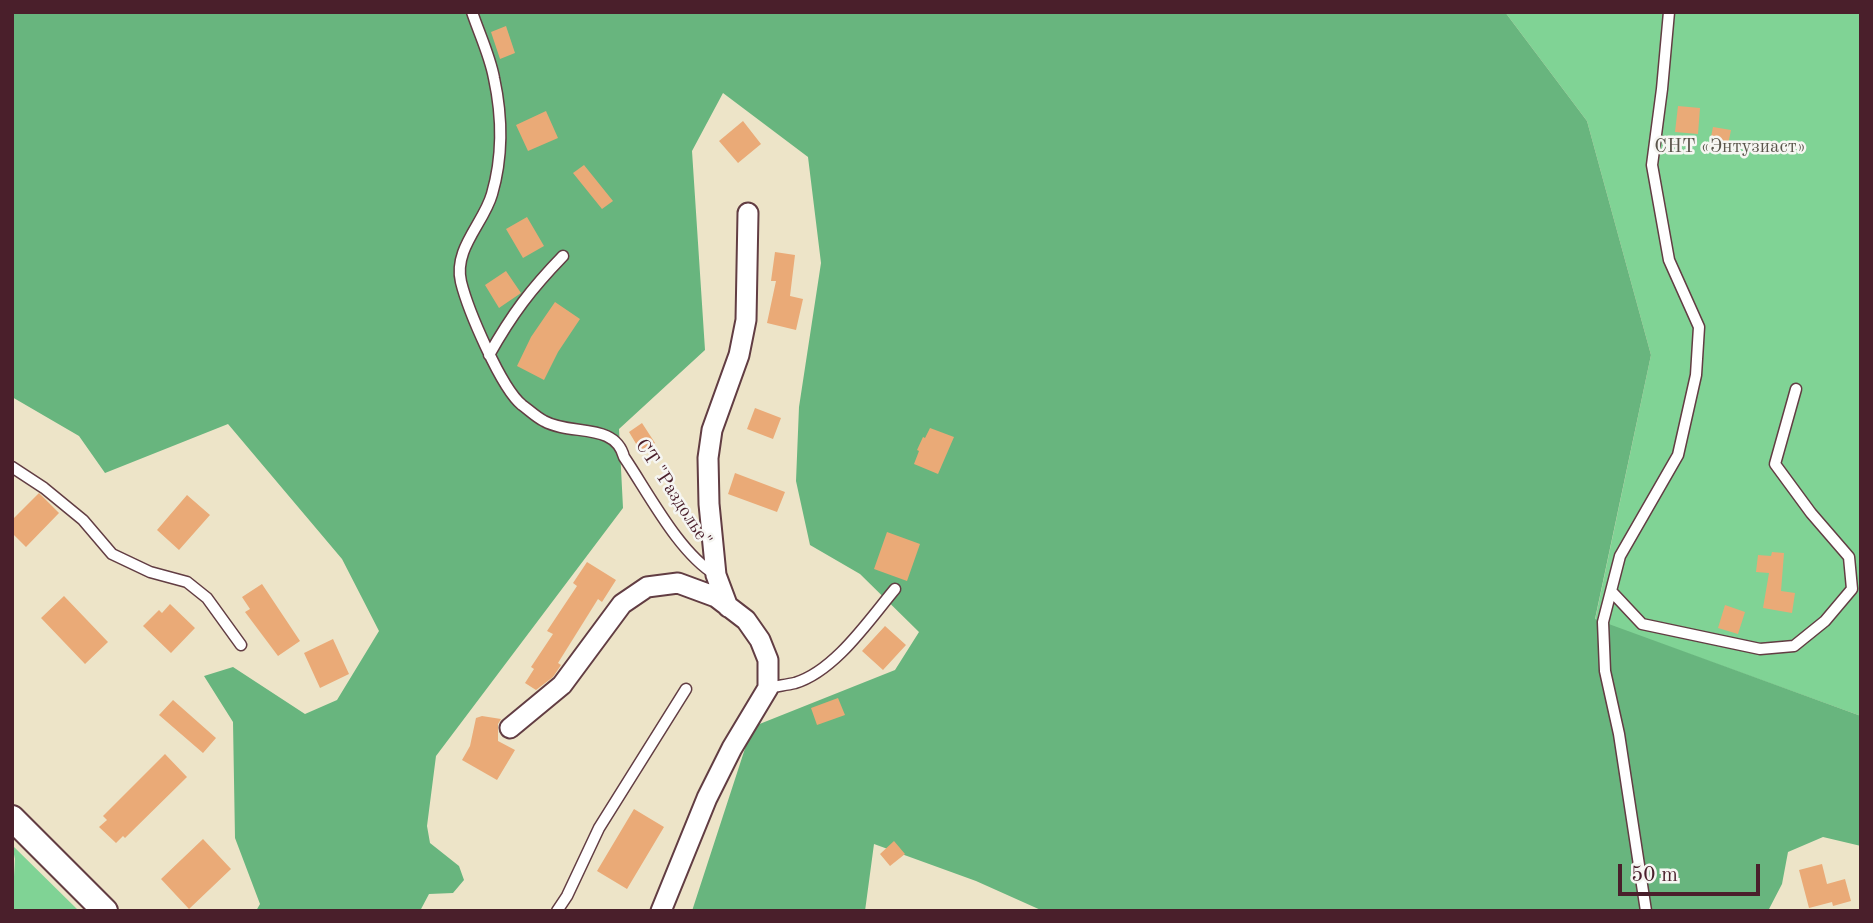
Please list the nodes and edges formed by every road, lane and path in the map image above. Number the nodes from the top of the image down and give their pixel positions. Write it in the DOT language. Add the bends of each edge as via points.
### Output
graph roads {
  1 [pos="472,12"];
  2 [pos="1669,12"];
  3 [pos="748,213"];
  4 [pos="564,256"];
  5 [pos="489,355"];
  6 [pos="1796,390"];
  7 [pos="12,467"];
  8 [pos="716,575"];
  9 [pos="895,589"];
  10 [pos="1611,591"];
  11 [pos="728,607"];
  12 [pos="242,645"];
  13 [pos="768,688"];
  14 [pos="686,689"];
  15 [pos="510,728"];
  16 [pos="12,818"];
  17 [pos="105,911"];
  18 [pos="557,911"];
  19 [pos="662,911"];
  20 [pos="1646,911"];
  1 -- 5 [label="lane, СТ \"Раздолье\"" via="494,76 501,127 492,196 460,260 461,281"];
  2 -- 10 [label="lane" via="1652,165 1669,260 1699,327 1696,375 1678,455 1620,556"];
  3 -- 8 [label="street" via="746,320 739,355 712,430 708,458"];
  4 -- 5 [label="lane" via="513,313"];
  5 -- 8 [label="lane, СТ \"Раздолье\"" via="519,403 545,422 610,435 621,444 624,457 687,552"];
  6 -- 10 [label="lane" via="1775,464 1849,557 1852,589 1825,621 1794,646 1760,649 1643,624"];
  7 -- 12 [label="lane" via="83,520 112,554 150,572 187,582 206,598"];
  8 -- 11 [label="street"];
  9 -- 13 [label="lane" via="825,666 797,682"];
  10 -- 20 [label="lane" via="1603,622 1605,671"];
  11 -- 13 [label="street" via="746,620 760,640 768,660"];
  11 -- 15 [label="street" via="716,597 678,583 648,587 622,604 562,685"];
  13 -- 19 [label="street" via="707,798"];
  14 -- 18 [label="lane" via="599,828"];
  16 -- 17 [label="street"];
}
